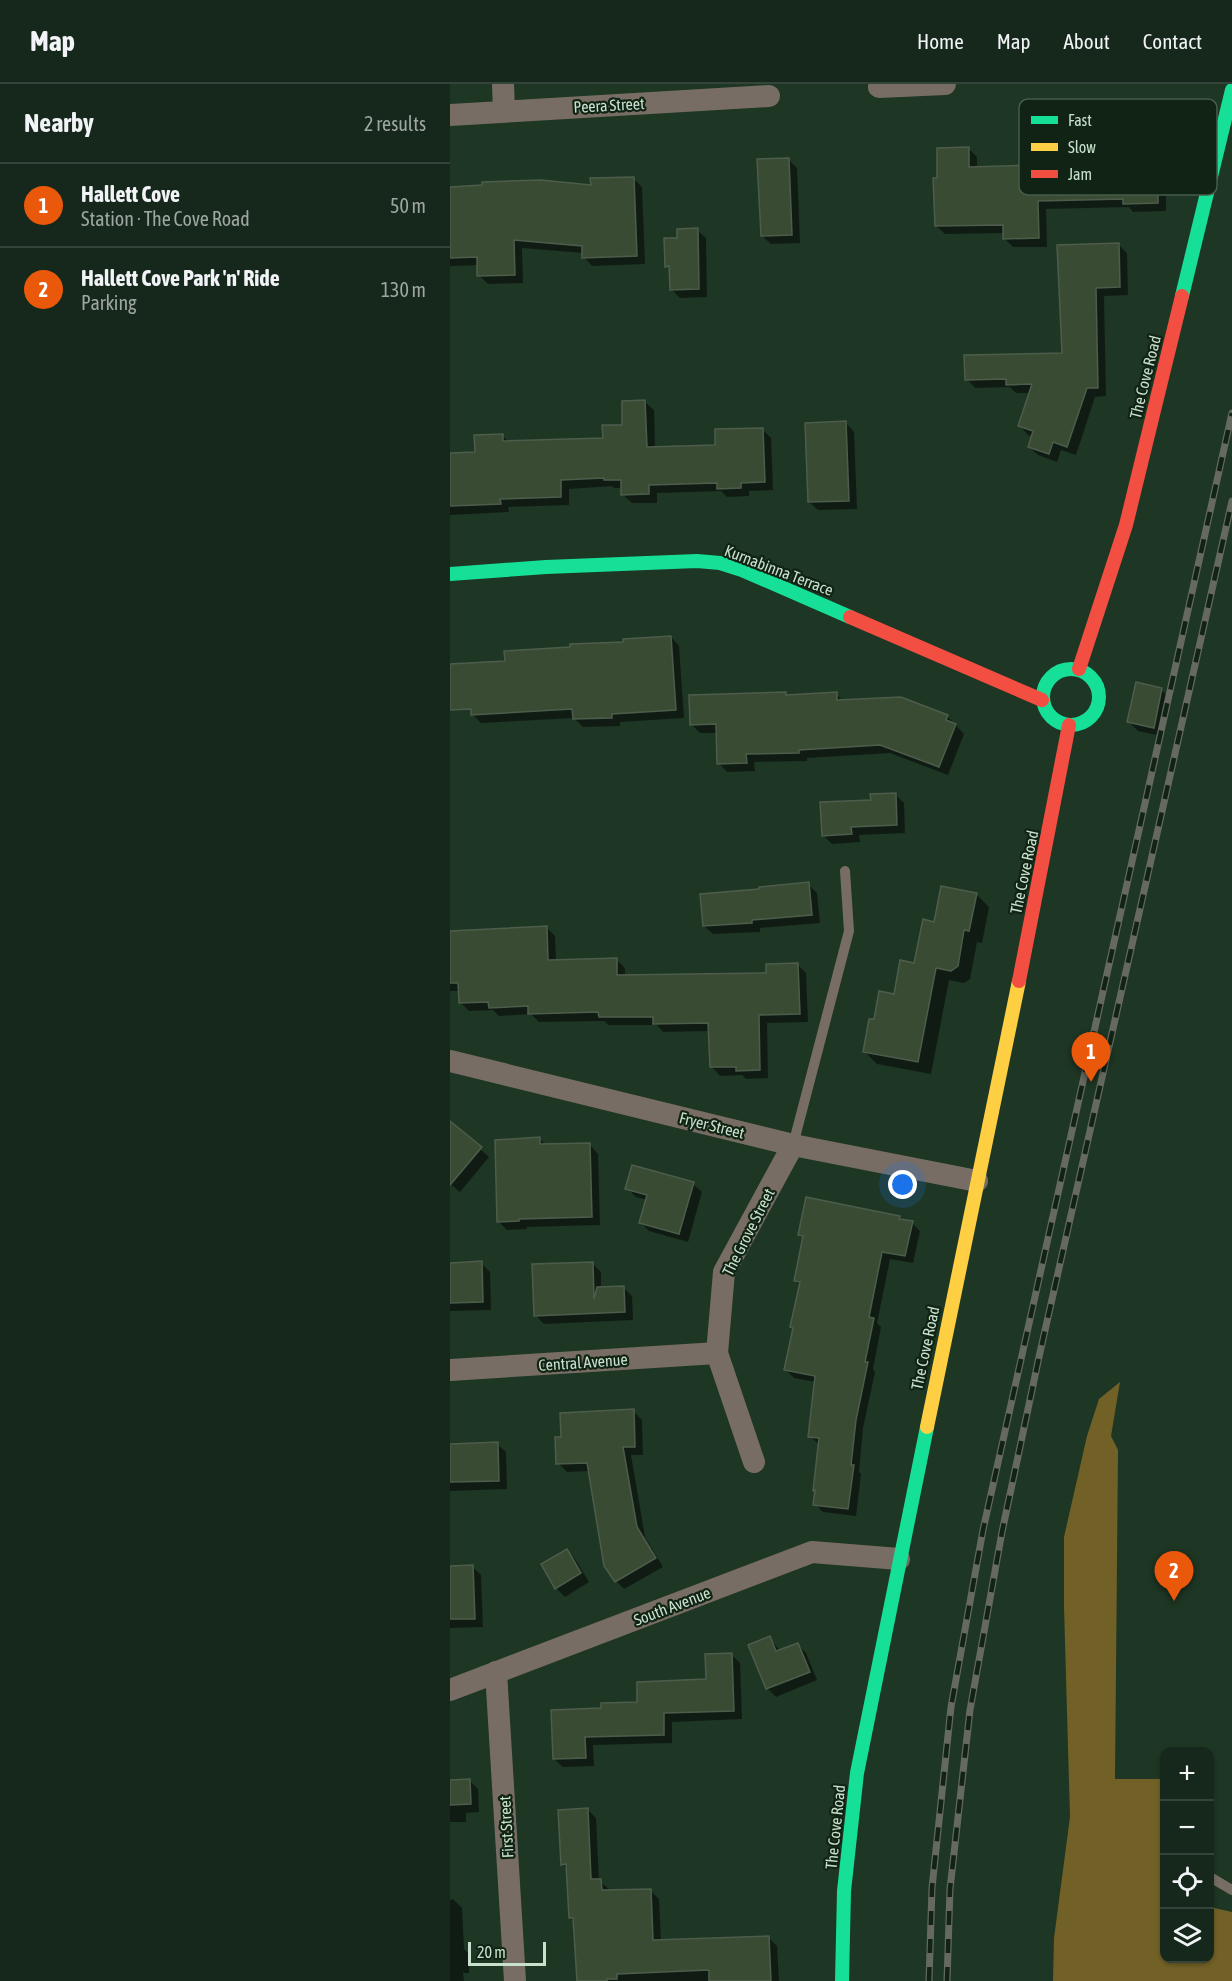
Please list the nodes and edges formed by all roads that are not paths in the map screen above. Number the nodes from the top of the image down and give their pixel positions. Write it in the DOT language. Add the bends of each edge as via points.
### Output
graph roads {
  1 [pos="503,84"];
  2 [pos="945,84"];
  3 [pos="879,87"];
  4 [pos="1232,90"];
  5 [pos="769,96"];
  6 [pos="504,111"];
  7 [pos="450,115"];
  8 [pos="1217,152"];
  9 [pos="1206,195"];
  10 [pos="450,574"];
  11 [pos="1078,669"];
  12 [pos="1042,700"];
  13 [pos="1069,725"];
  14 [pos="845,871"];
  15 [pos="450,1061"];
  16 [pos="793,1145"];
  17 [pos="976,1182"];
  18 [pos="717,1353"];
  19 [pos="450,1370"];
  20 [pos="754,1462"];
  21 [pos="899,1559"];
  22 [pos="496,1672"];
  23 [pos="450,1690"];
  24 [pos="1214,1880"];
  25 [pos="1232,1890"];
  26 [pos="515,1981"];
  27 [pos="842,1981"];
  1 -- 6 [label="street"];
  2 -- 3 [label="street"];
  4 -- 8 [label="street, The Cove Road"];
  5 -- 6 [label="street, Peera Street"];
  6 -- 7 [label="street, Peera Street"];
  9 -- 11 [label="street, The Cove Road" via="1126,525"];
  10 -- 12 [label="street, Kurnabinna Terrace" via="720,562"];
  11 -- 12 [label="street" via="1052,675"];
  11 -- 13 [label="street" via="1094,679 1098,706 1087,721"];
  12 -- 13 [label="street" via="1051,717"];
  13 -- 17 [label="street, The Cove Road"];
  14 -- 16 [label="lane" via="849,931"];
  15 -- 16 [label="street, Fryer Street"];
  16 -- 17 [label="street, Fryer Street"];
  16 -- 18 [label="street, The Grove Street" via="724,1272"];
  17 -- 21 [label="street, The Cove Road"];
  18 -- 19 [label="street, Central Avenue"];
  18 -- 20 [label="street, The Grove Street"];
  21 -- 22 [label="street, South Avenue" via="812,1552"];
  21 -- 27 [label="street, The Cove Road" via="857,1773 844,1891"];
  22 -- 23 [label="street, South Avenue"];
  22 -- 26 [label="street, First Street"];
  24 -- 25 [label="lane"];
}
